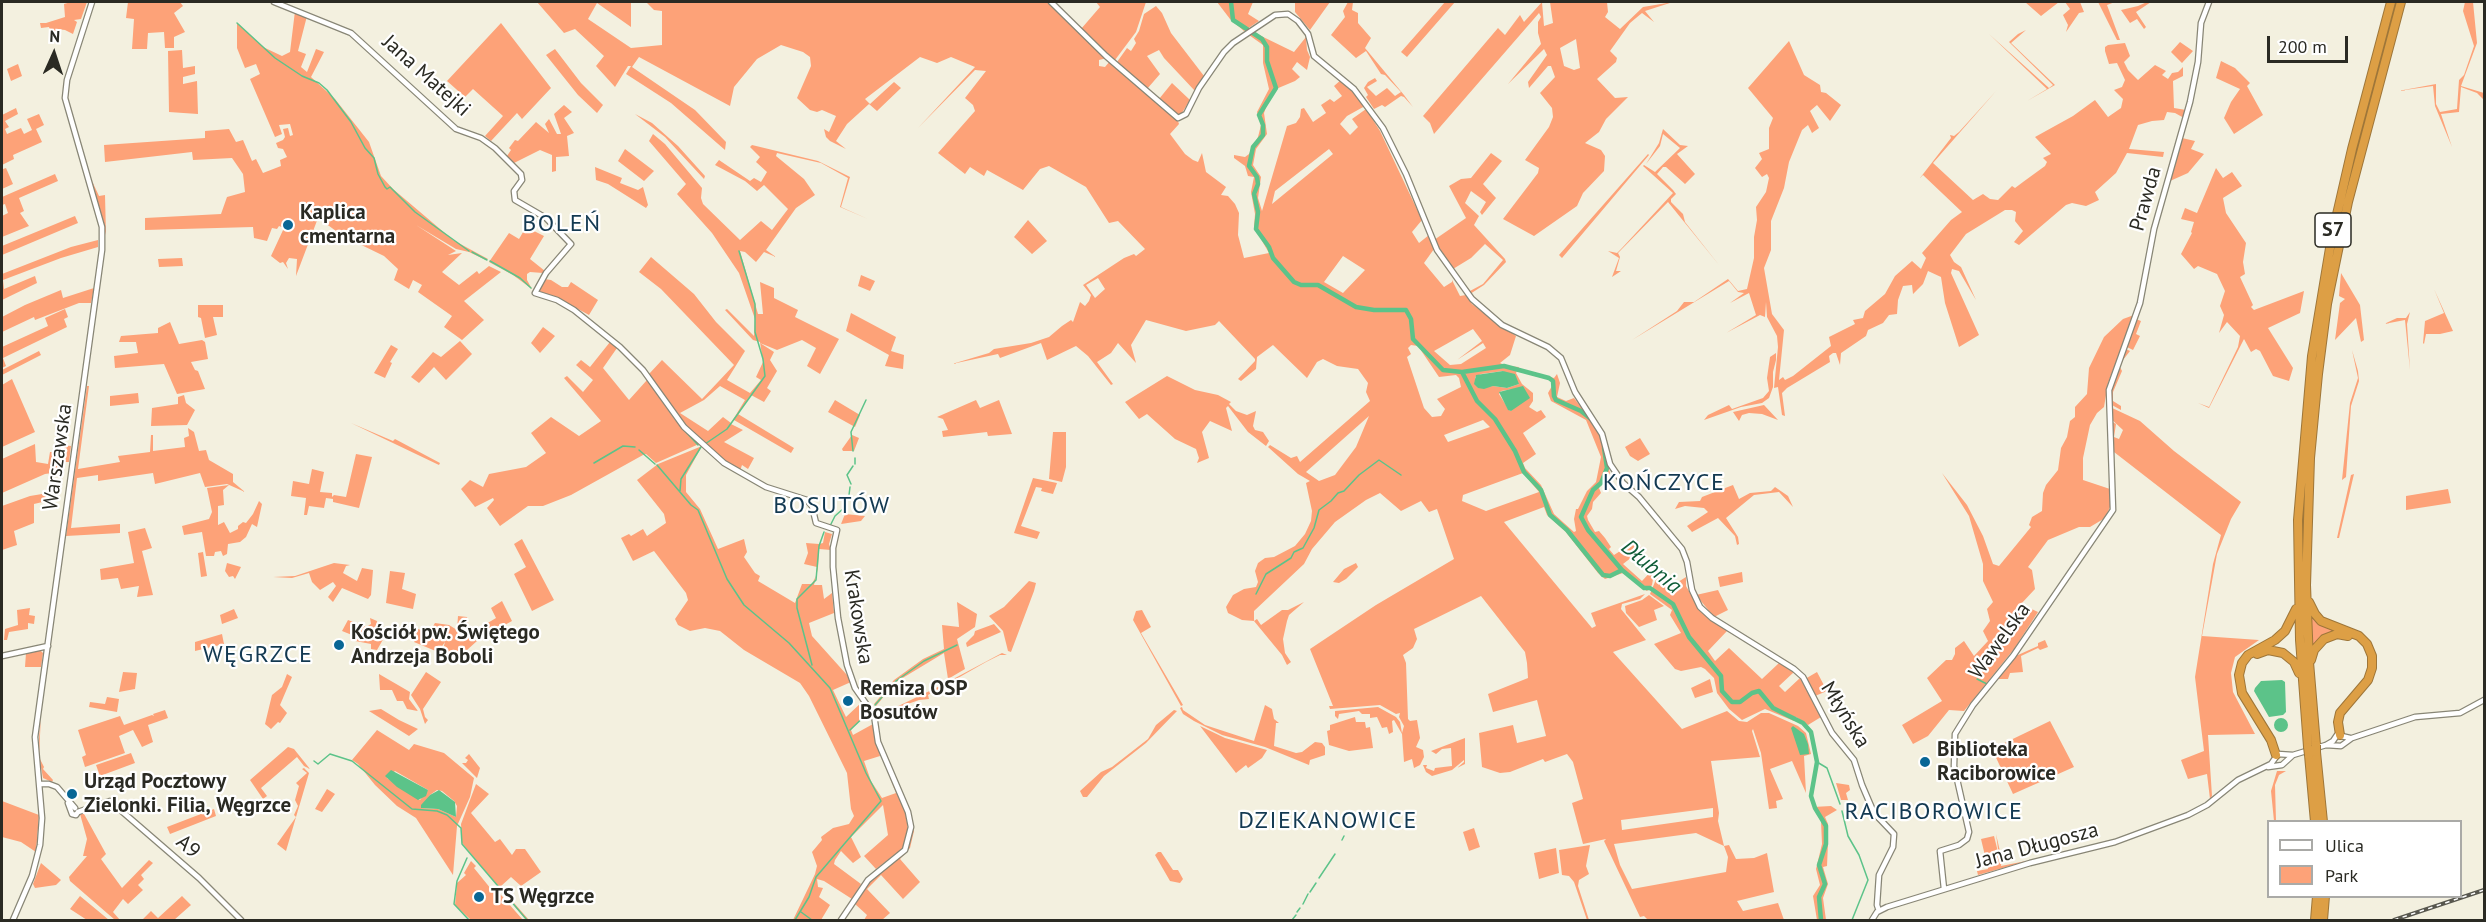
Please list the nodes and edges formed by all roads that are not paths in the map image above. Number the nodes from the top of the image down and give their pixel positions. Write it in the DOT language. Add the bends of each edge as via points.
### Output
graph roads {
  1 [pos="92,2"];
  2 [pos="274,2"];
  3 [pos="1051,2"];
  4 [pos="2209,2"];
  5 [pos="2391,2"];
  6 [pos="2401,2"];
  7 [pos="2313,382"];
  8 [pos="2108,405"];
  9 [pos="837,530"];
  10 [pos="2303,587"];
  11 [pos="48,646"];
  12 [pos="2,656"];
  13 [pos="2310,676"];
  14 [pos="2302,683"];
  15 [pos="2484,700"];
  16 [pos="2338,740"];
  17 [pos="2312,750"];
  18 [pos="2280,758"];
  19 [pos="39,784"];
  20 [pos="2315,820"];
  21 [pos="2323,820"];
  22 [pos="1944,889"];
  23 [pos="2317,898"];
  24 [pos="2325,898"];
  25 [pos="1879,911"];
  26 [pos="13,921"];
  27 [pos="241,921"];
  28 [pos="842,921"];
  29 [pos="1872,921"];
  30 [pos="2315,921"];
  31 [pos="2323,921"];
  1 -- 11 [label="street, Warszawska" via="65,98 102,227 102,250"];
  2 -- 9 [label="street, Jana Matejki" via="351,33 456,129 485,140 521,174 515,200 546,218 571,244 535,292 570,308 620,347 642,369 684,427 724,464 766,487 807,500 816,523"];
  3 -- 25 [label="street, Młyńska" via="1112,61 1181,118 1224,52 1270,17 1288,14 1298,21 1308,34 1314,56 1354,89 1383,128 1437,250 1472,299 1512,331 1548,347 1561,358 1575,392 1602,434 1610,464 1682,549 1692,590 1702,610 1794,669 1804,680 1832,733 1852,756 1874,813 1894,834 1893,847 1879,875"];
  4 -- 8 [label="street, Prawda" via="2201,23 2190,102 2154,229 2139,309 2111,382"];
  5 -- 7 [label="highway, S7" via="2332,236 2319,305"];
  6 -- 7 [label="highway, S7" via="2348,202 2327,304 2318,374"];
  7 -- 10 [label="highway, S7"];
  7 -- 10 [label="highway, S7" via="2308,391 2298,520"];
  8 -- 22 [label="street, Wawelska" via="2114,500 2111,515 1955,734 1954,766 1969,832 1959,846 1940,851"];
  9 -- 28 [label="street, Krakowska" via="833,577 847,665 855,688 874,715 878,742 911,827 903,852 868,880"];
  10 -- 13 [label="highway, S7"];
  10 -- 14 [label="highway, S7"];
  10 -- 16 [label="highway" via="2318,618 2359,636 2372,656 2368,680 2340,713"];
  10 -- 18 [label="highway" via="2288,628 2248,655 2239,675 2242,693"];
  11 -- 12 [label="street"];
  11 -- 19 [label="street, Warszawska" via="35,737"];
  13 -- 16 [label="highway" via="2314,650 2329,636 2351,636 2366,652 2366,675 2336,710"];
  13 -- 17 [label="highway, S7"];
  14 -- 17 [label="highway, S7"];
  14 -- 18 [label="highway" via="2294,662 2278,651 2257,653 2244,670 2246,691"];
  15 -- 16 [label="street" via="2463,712 2415,717"];
  16 -- 18 [label="street"];
  17 -- 20 [label="highway, S7"];
  17 -- 21 [label="highway, S7"];
  18 -- 22 [label="street, Jana Długosza" via="2238,780 2200,810 2124,839"];
  19 -- 26 [label="street, Warszawska" via="39,854"];
  19 -- 27 [label="street, A9" via="57,787 75,810 110,801 199,878"];
  22 -- 25 [label="street, Jana Długosza"];
  23 -- 30 [label="highway"];
  24 -- 31 [label="highway"];
  25 -- 29 [label="street"];
}
